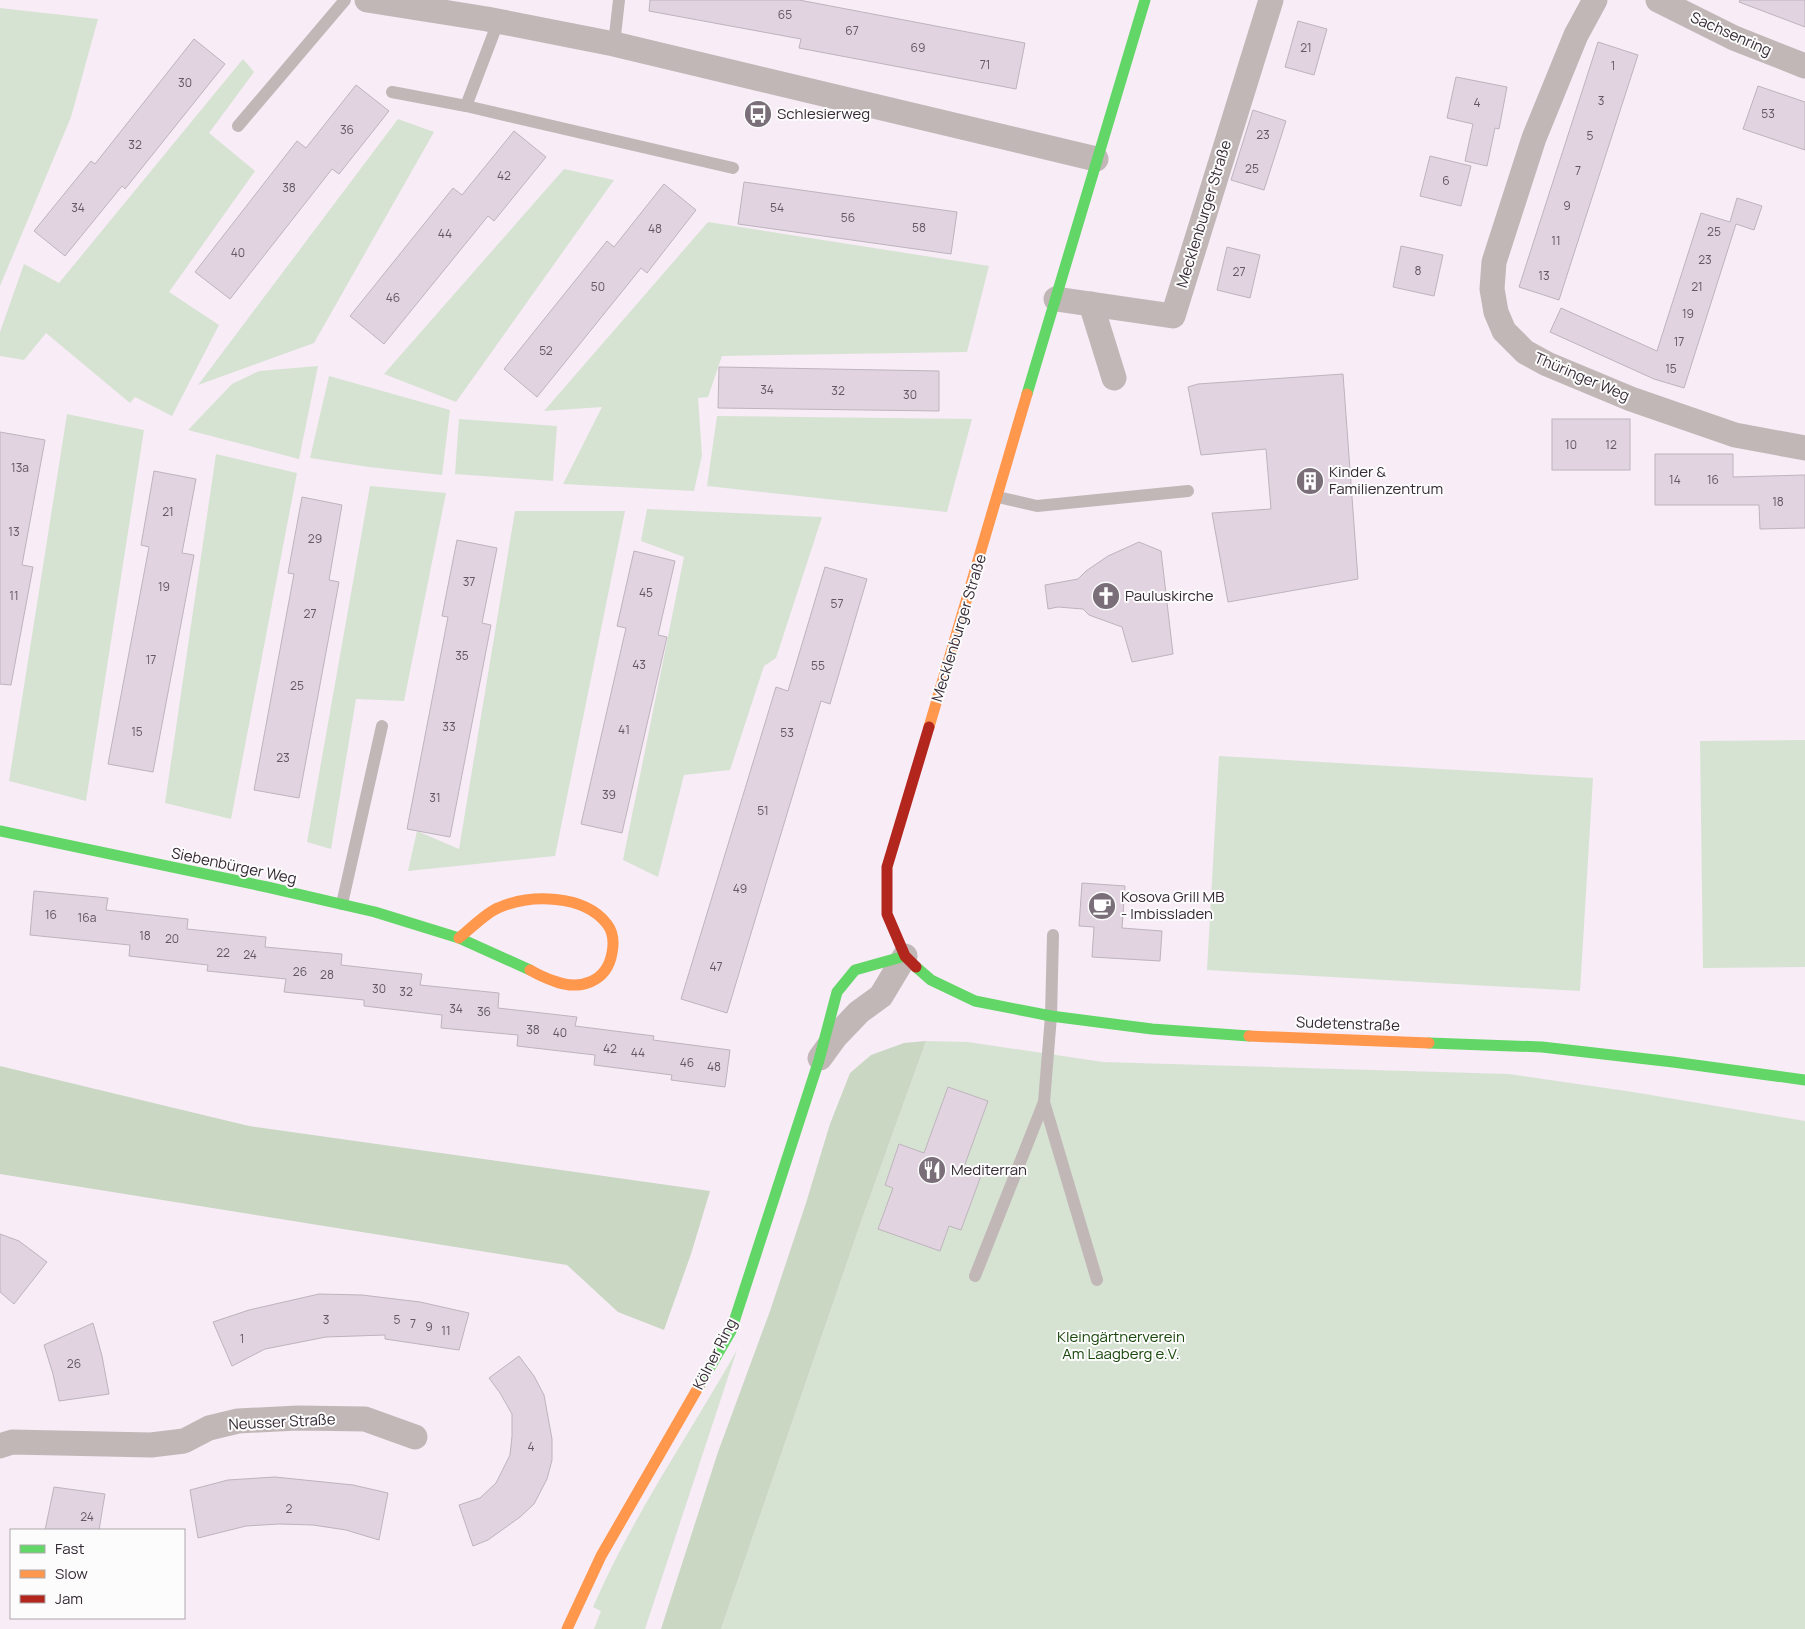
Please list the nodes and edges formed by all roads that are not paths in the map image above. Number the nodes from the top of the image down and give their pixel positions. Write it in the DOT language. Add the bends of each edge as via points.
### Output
graph roads {
  1 [pos="345,0"];
  2 [pos="619,0"];
  3 [pos="1145,0"];
  4 [pos="1271,0"];
  5 [pos="1595,0"];
  6 [pos="1658,0"];
  7 [pos="381,1"];
  8 [pos="498,22"];
  9 [pos="614,44"];
  10 [pos="1805,66"];
  11 [pos="392,92"];
  12 [pos="466,106"];
  13 [pos="238,126"];
  14 [pos="1096,159"];
  15 [pos="732,168"];
  16 [pos="1056,299"];
  17 [pos="1091,304"];
  18 [pos="1114,378"];
  19 [pos="1805,448"];
  20 [pos="1188,491"];
  21 [pos="998,498"];
  22 [pos="382,726"];
  23 [pos="0,831"];
  24 [pos="342,904"];
  25 [pos="1053,935"];
  26 [pos="460,938"];
  27 [pos="905,956"];
  28 [pos="1051,1016"];
  29 [pos="819,1060"];
  30 [pos="1805,1080"];
  31 [pos="1044,1102"];
  32 [pos="974,1276"];
  33 [pos="1097,1280"];
  34 [pos="415,1437"];
  35 [pos="0,1446"];
  36 [pos="567,1629"];
  1 -- 13 [label="lane"];
  2 -- 9 [label="lane"];
  3 -- 14 [label="street, Mecklenburger Straße"];
  4 -- 17 [label="street, Mecklenburger Straße" via="1173,316"];
  5 -- 19 [label="street, Thüringer Weg" via="1576,35 1534,138 1494,262 1492,289 1504,331 1525,352 1547,364 1632,399 1735,435"];
  6 -- 10 [label="street, Sachsenring" via="1734,38"];
  7 -- 8 [label="street"];
  8 -- 9 [label="street"];
  8 -- 12 [label="lane"];
  9 -- 14 [label="street"];
  11 -- 12 [label="lane"];
  12 -- 15 [label="lane"];
  14 -- 16 [label="street, Mecklenburger Straße"];
  16 -- 17 [label="street, Mecklenburger Straße"];
  16 -- 21 [label="street, Mecklenburger Straße"];
  17 -- 18 [label="street"];
  20 -- 21 [label="lane" via="1037,506"];
  21 -- 27 [label="street, Mecklenburger Straße" via="886,867 887,914"];
  22 -- 24 [label="lane"];
  23 -- 24 [label="street, Siebenbürger Weg"];
  24 -- 26 [label="street, Siebenbürger Weg"];
  25 -- 28 [label="lane"];
  26 -- 26 [label="street, Siebenbürger Weg" via="555,982 577,985 596,980 608,969 614,941 608,925 594,912 555,898 528,900 497,908"];
  27 -- 28 [label="street, Sudetenstraße" via="932,980 975,1001"];
  27 -- 29 [label="street, Kölner Ring" via="881,996 859,1012"];
  27 -- 29 [label="street, Kölner Ring" via="855,970 836,992"];
  28 -- 30 [label="street, Sudetenstraße" via="1152,1029 1226,1034 1542,1047"];
  28 -- 31 [label="lane"];
  29 -- 36 [label="street, Kölner Ring" via="731,1330 601,1556"];
  31 -- 32 [label="lane"];
  31 -- 33 [label="lane"];
  34 -- 35 [label="street, Neusser Straße" via="365,1419 298,1418 238,1421 209,1428 184,1441 151,1445 12,1442"];
}
